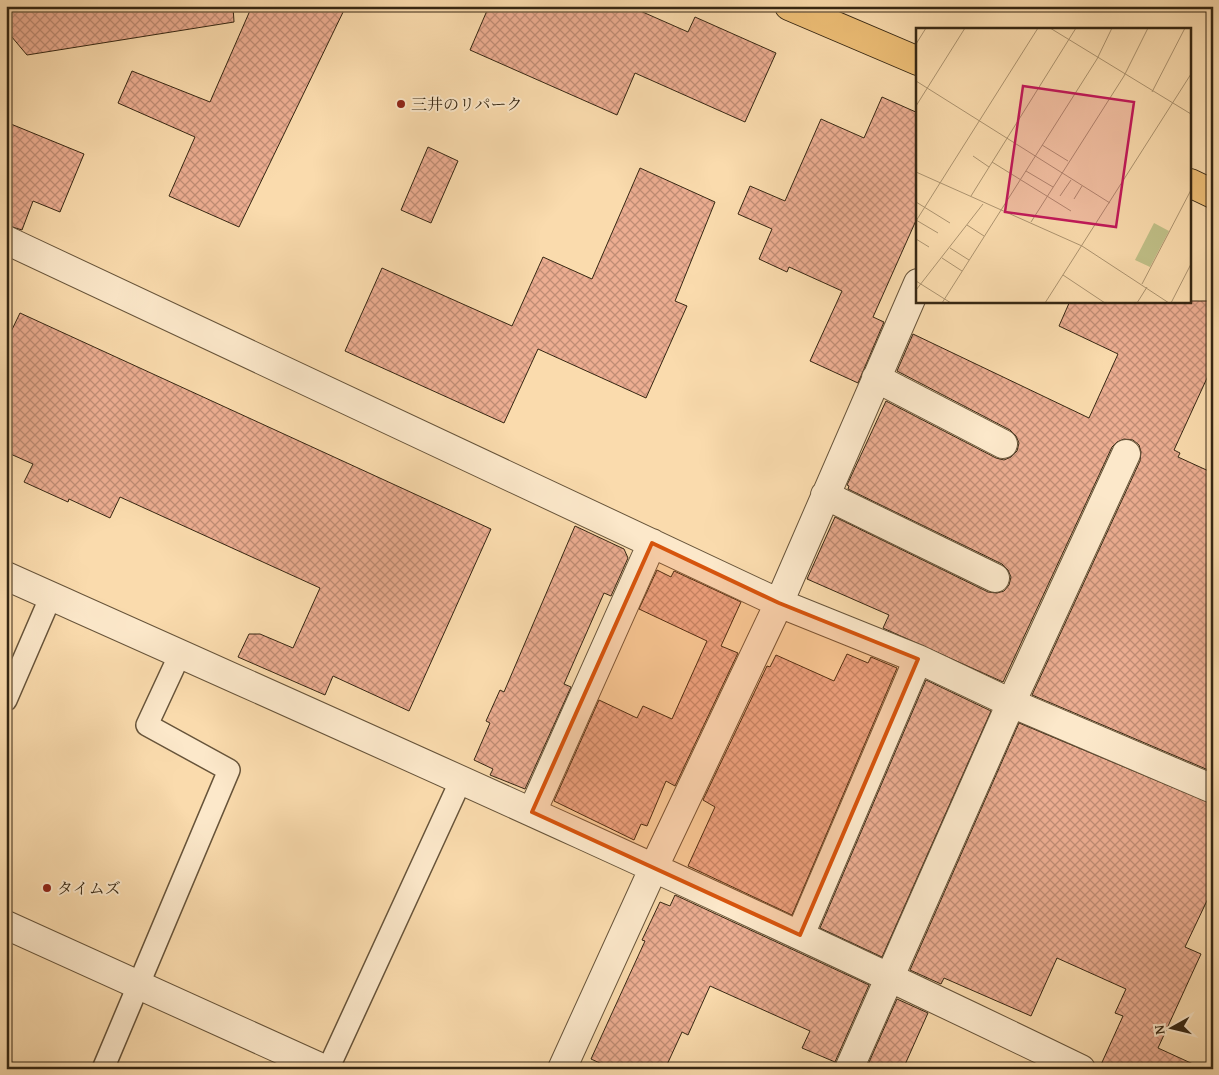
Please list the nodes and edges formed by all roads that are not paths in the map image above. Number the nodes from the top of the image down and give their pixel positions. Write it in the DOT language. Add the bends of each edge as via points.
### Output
graph roads {
  1 [pos="789,6"];
  2 [pos="916,60"];
  3 [pos="1192,184"];
  4 [pos="1213,194"];
  5 [pos="6,240"];
  6 [pos="916,288"];
  7 [pos="876,378"];
  8 [pos="1002,444"];
  9 [pos="1126,454"];
  10 [pos="825,495"];
  11 [pos="652,543"];
  12 [pos="6,576"];
  13 [pos="995,578"];
  14 [pos="51,596"];
  15 [pos="779,602"];
  16 [pos="180,654"];
  17 [pos="918,659"];
  18 [pos="6,700"];
  19 [pos="1011,703"];
  20 [pos="461,780"];
  21 [pos="1213,788"];
  22 [pos="532,812"];
  23 [pos="654,867"];
  24 [pos="6,925"];
  25 [pos="800,935"];
  26 [pos="890,976"];
  27 [pos="138,985"];
  28 [pos="317,1067"];
  29 [pos="103,1069"];
  30 [pos="562,1069"];
  31 [pos="849,1069"];
  32 [pos="1081,1069"];
  1 -- 2 [label="main road"];
  3 -- 4 [label="main road"];
  5 -- 11 [label="street"];
  6 -- 7 [label="street"];
  7 -- 8 [label="street"];
  7 -- 10 [label="street"];
  9 -- 19 [label="street"];
  10 -- 13 [label="street"];
  10 -- 15 [label="street"];
  11 -- 15 [label="street"];
  11 -- 22 [label="street"];
  12 -- 14 [label="street"];
  14 -- 16 [label="street"];
  14 -- 18 [label="lane"];
  15 -- 17 [label="street"];
  15 -- 23 [label="street"];
  16 -- 20 [label="street"];
  16 -- 27 [label="lane" via="147,726 229,770"];
  17 -- 19 [label="street"];
  17 -- 25 [label="street"];
  19 -- 21 [label="street"];
  19 -- 26 [label="street"];
  20 -- 22 [label="street"];
  20 -- 28 [label="lane"];
  22 -- 23 [label="street"];
  23 -- 25 [label="street"];
  23 -- 30 [label="street"];
  24 -- 27 [label="street"];
  25 -- 26 [label="street"];
  26 -- 31 [label="street"];
  26 -- 32 [label="street"];
  27 -- 28 [label="street"];
  27 -- 29 [label="lane"];
}
